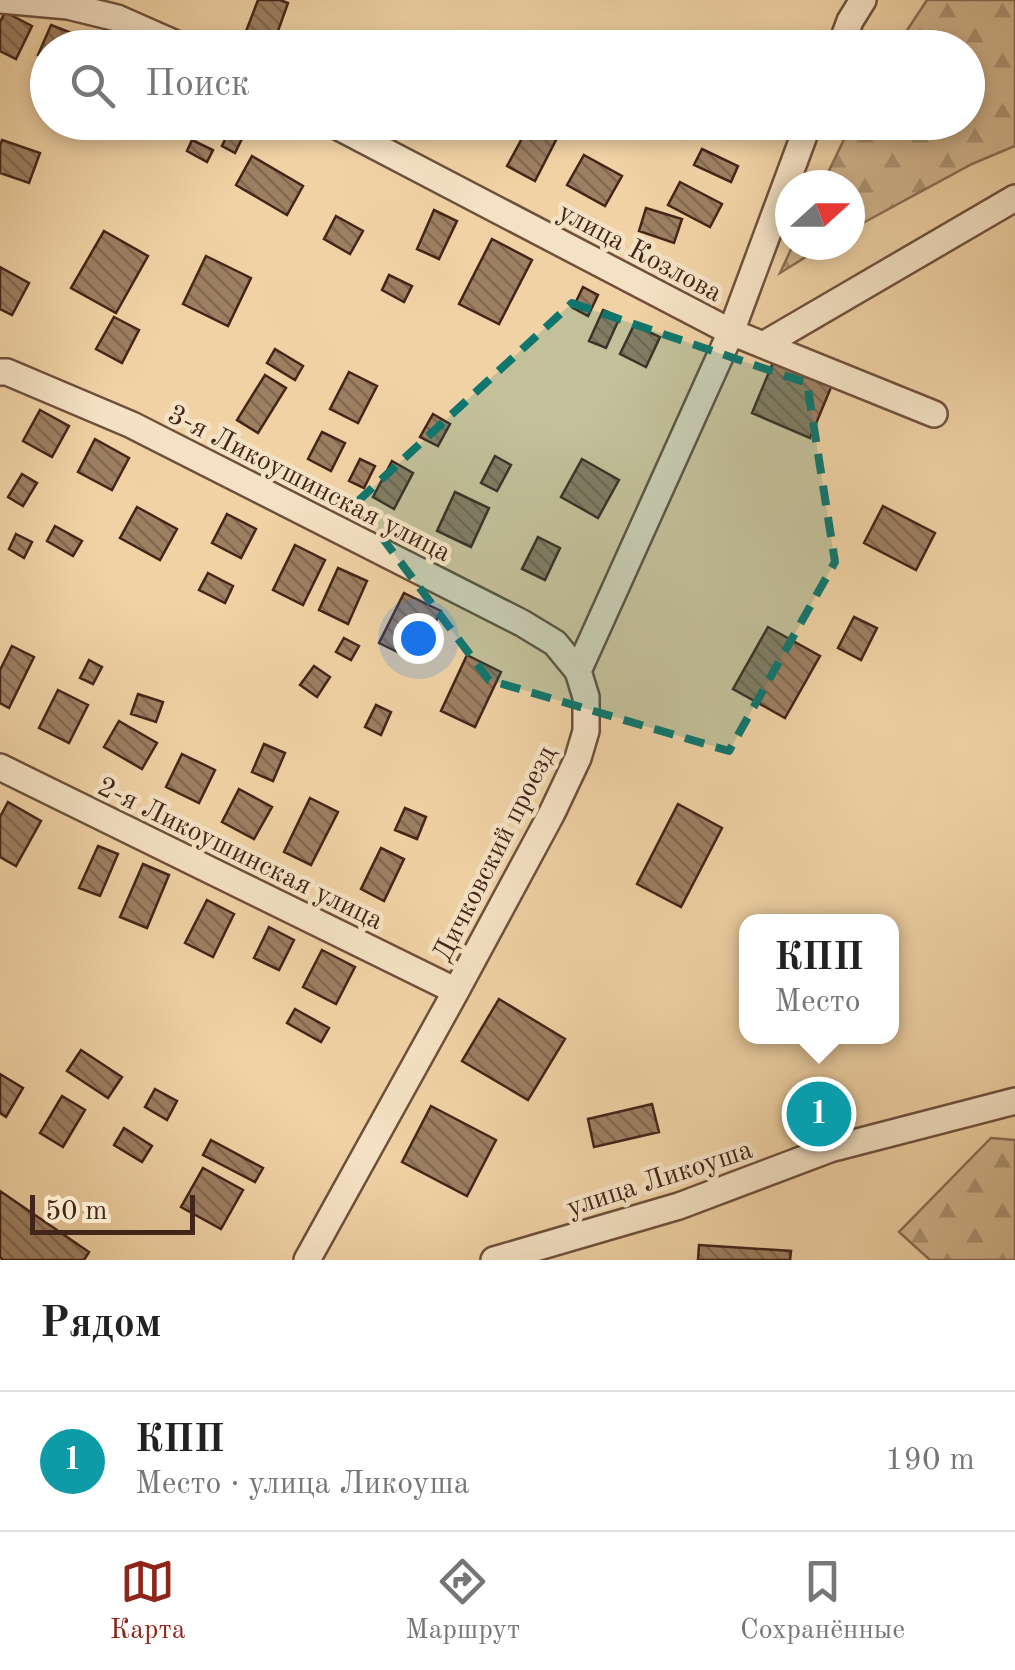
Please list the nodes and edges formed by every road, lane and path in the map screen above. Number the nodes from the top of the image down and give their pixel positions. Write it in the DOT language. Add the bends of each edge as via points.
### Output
graph roads {
  1 [pos="0,0"];
  2 [pos="144,30"];
  3 [pos="363,140"];
  4 [pos="802,140"];
  5 [pos="1015,198"];
  6 [pos="731,332"];
  7 [pos="763,345"];
  8 [pos="0,372"];
  9 [pos="934,414"];
  10 [pos="578,671"];
  11 [pos="0,767"];
  12 [pos="456,991"];
  13 [pos="1015,1101"];
  14 [pos="307,1260"];
  15 [pos="494,1260"];
  1 -- 2 [label="street" via="68,6"];
  3 -- 6 [label="street, улица Козлова"];
  4 -- 6 [label="street"];
  5 -- 7 [label="street"];
  6 -- 7 [label="street, улица Козлова"];
  6 -- 10 [label="street"];
  7 -- 9 [label="street, улица Козлова"];
  8 -- 10 [label="street, 3-я Ликоушинская улица" via="132,425 522,622 555,643"];
  10 -- 12 [label="street, Дичковский проезд" via="586,697 578,758"];
  11 -- 12 [label="street, 2-я Ликоушинская улица"];
  12 -- 14 [label="street, Дичковский проезд"];
  13 -- 15 [label="street, улица Ликоуша" via="830,1149 679,1206"];
}
